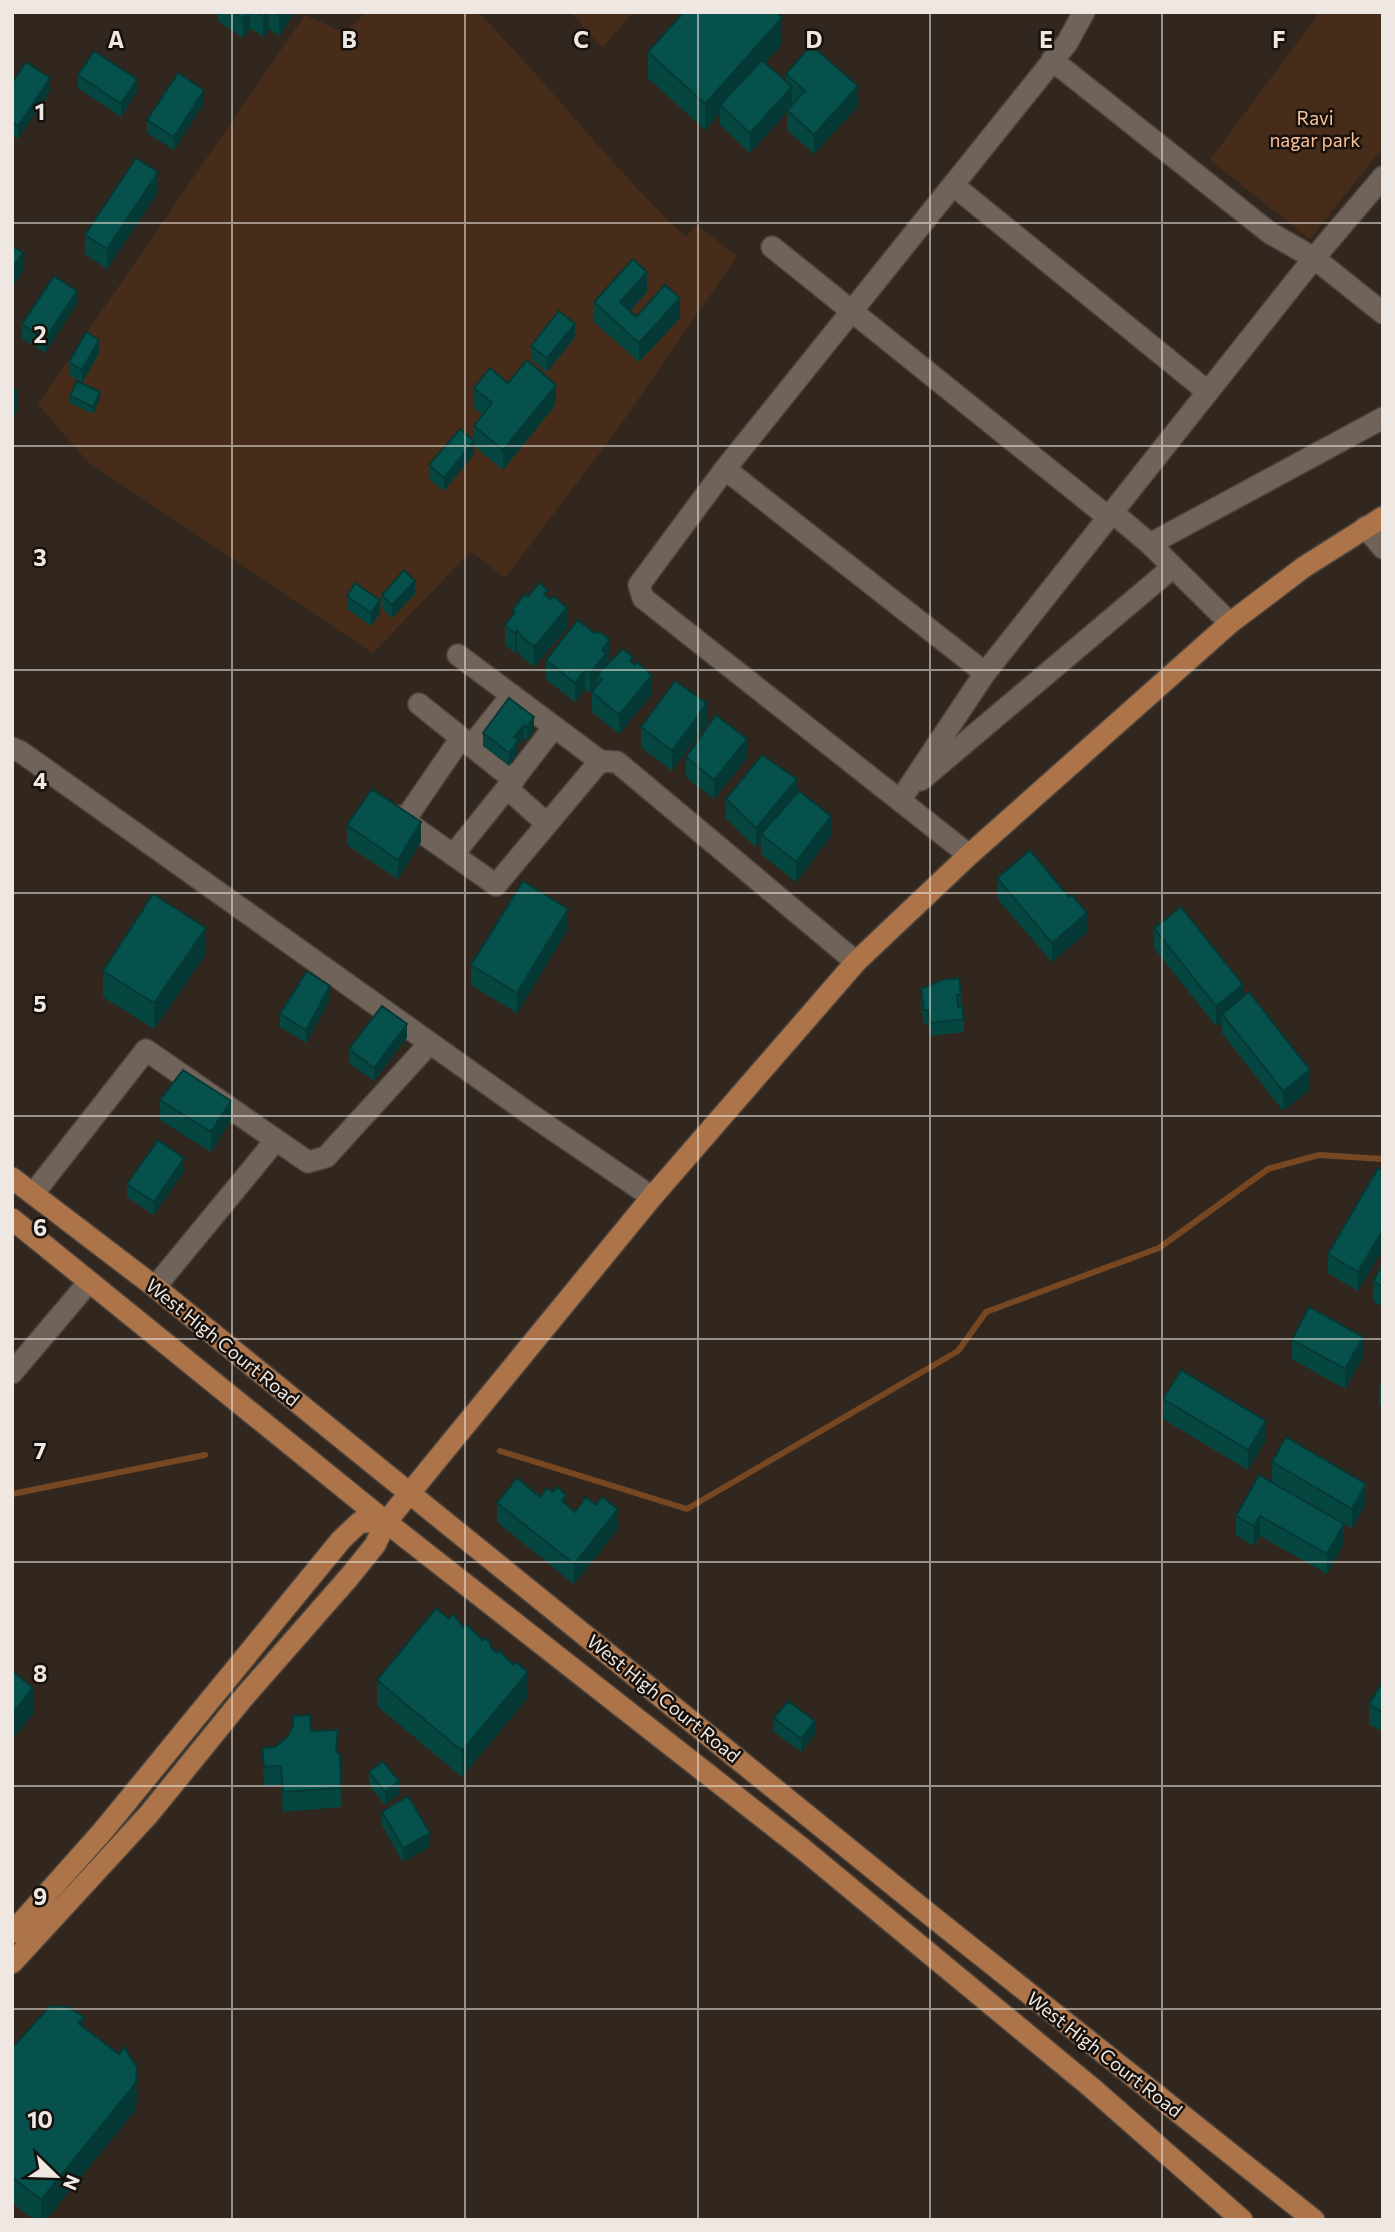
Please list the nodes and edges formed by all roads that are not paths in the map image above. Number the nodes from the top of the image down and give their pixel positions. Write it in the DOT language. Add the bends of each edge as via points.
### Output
graph roads {
  1 [pos="1084,12"];
  2 [pos="1052,61"];
  3 [pos="1383,177"];
  4 [pos="953,185"];
  5 [pos="772,247"];
  6 [pos="1314,258"];
  7 [pos="852,312"];
  8 [pos="1383,313"];
  9 [pos="1208,392"];
  10 [pos="1383,418"];
  11 [pos="725,469"];
  12 [pos="1110,514"];
  13 [pos="1374,522"];
  14 [pos="1150,544"];
  15 [pos="1383,548"];
  16 [pos="1173,567"];
  17 [pos="1230,623"];
  18 [pos="458,655"];
  19 [pos="985,673"];
  20 [pos="512,695"];
  21 [pos="419,704"];
  22 [pos="554,727"];
  23 [pos="466,742"];
  24 [pos="12,748"];
  25 [pos="600,761"];
  26 [pos="510,784"];
  27 [pos="904,794"];
  28 [pos="384,807"];
  29 [pos="404,821"];
  30 [pos="547,824"];
  31 [pos="453,855"];
  32 [pos="970,855"];
  33 [pos="856,962"];
  34 [pos="430,1043"];
  35 [pos="276,1140"];
  36 [pos="12,1178"];
  37 [pos="33,1194"];
  38 [pos="652,1198"];
  39 [pos="12,1219"];
  40 [pos="89,1282"];
  41 [pos="155,1287"];
  42 [pos="12,1373"];
  43 [pos="411,1493"];
  44 [pos="386,1521"];
  45 [pos="12,1933"];
  46 [pos="12,1963"];
  47 [pos="1242,2220"];
  48 [pos="1314,2220"];
  1 -- 2 [label="street"];
  2 -- 4 [label="street"];
  2 -- 6 [label="street" via="1270,233"];
  3 -- 6 [label="street"];
  4 -- 7 [label="street"];
  4 -- 9 [label="street"];
  5 -- 7 [label="street"];
  6 -- 8 [label="street"];
  6 -- 9 [label="street"];
  7 -- 11 [label="street"];
  7 -- 12 [label="street"];
  9 -- 12 [label="street"];
  10 -- 14 [label="street"];
  11 -- 19 [label="street"];
  11 -- 27 [label="street" via="639,585 643,598"];
  12 -- 14 [label="street"];
  12 -- 19 [label="street"];
  13 -- 15 [label="street"];
  13 -- 17 [label="main road"];
  14 -- 16 [label="street"];
  16 -- 17 [label="street"];
  16 -- 27 [label="street"];
  17 -- 32 [label="main road"];
  18 -- 20 [label="street"];
  19 -- 27 [label="street"];
  20 -- 22 [label="street"];
  20 -- 23 [label="street"];
  21 -- 23 [label="street"];
  22 -- 25 [label="street"];
  22 -- 26 [label="street"];
  23 -- 26 [label="street"];
  23 -- 29 [label="street"];
  24 -- 34 [label="street"];
  25 -- 30 [label="street"];
  25 -- 33 [label="street" via="617,762"];
  26 -- 30 [label="street"];
  26 -- 31 [label="street"];
  27 -- 32 [label="street"];
  28 -- 29 [label="street"];
  29 -- 31 [label="street"];
  30 -- 31 [label="street" via="496,885"];
  32 -- 33 [label="main road"];
  33 -- 38 [label="main road"];
  34 -- 35 [label="street" via="326,1157 308,1162"];
  34 -- 38 [label="street"];
  35 -- 37 [label="street" via="146,1050"];
  35 -- 41 [label="street"];
  36 -- 37 [label="main road, West High Court Road"];
  37 -- 41 [label="main road, West High Court Road"];
  38 -- 43 [label="main road"];
  39 -- 40 [label="main road, West High Court Road"];
  40 -- 42 [label="street"];
  40 -- 44 [label="main road, West High Court Road"];
  41 -- 43 [label="main road, West High Court Road"];
  43 -- 44 [label="main road"];
  43 -- 48 [label="main road, West High Court Road"];
  44 -- 45 [label="main road" via="360,1522 341,1540 109,1823"];
  44 -- 46 [label="main road" via="375,1545 350,1576 149,1814"];
  44 -- 47 [label="main road, West High Court Road" via="814,1857 1092,2088"];
}
